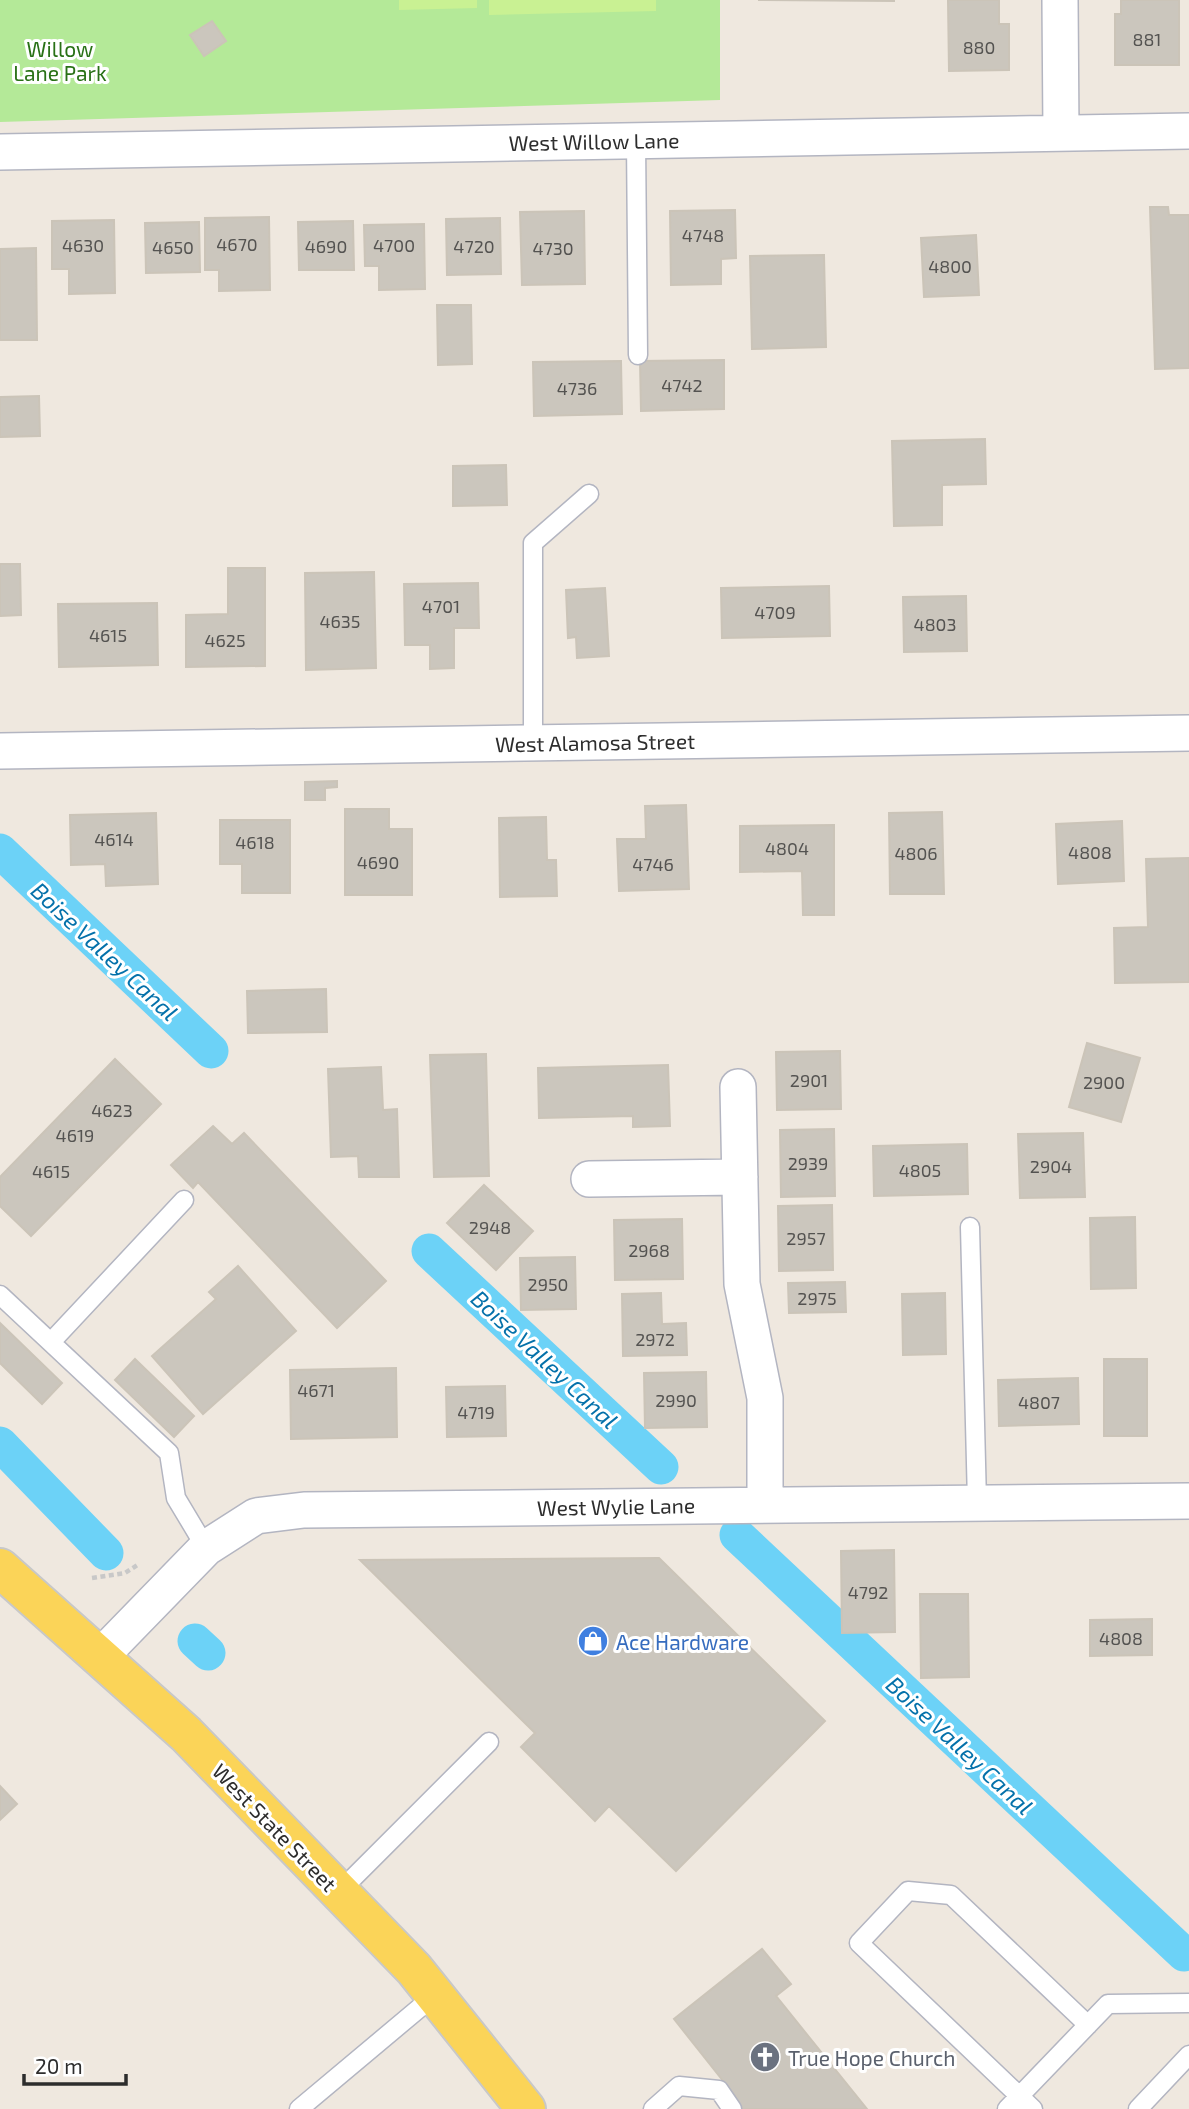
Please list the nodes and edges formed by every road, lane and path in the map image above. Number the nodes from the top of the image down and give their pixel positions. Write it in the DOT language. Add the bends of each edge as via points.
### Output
graph roads {
  1 [pos="1060,0"];
  2 [pos="1189,131"];
  3 [pos="1061,133"];
  4 [pos="636,141"];
  5 [pos="0,152"];
  6 [pos="638,355"];
  7 [pos="589,494"];
  8 [pos="1189,733"];
  9 [pos="533,743"];
  10 [pos="0,751"];
  11 [pos="738,1087"];
  12 [pos="740,1177"];
  13 [pos="589,1179"];
  14 [pos="184,1200"];
  15 [pos="970,1227"];
  16 [pos="0,1295"];
  17 [pos="51,1342"];
  18 [pos="1189,1501"];
  19 [pos="977,1502"];
  20 [pos="765,1504"];
  21 [pos="206,1548"];
  22 [pos="142,1562"];
  23 [pos="0,1568"];
  24 [pos="92,1578"];
  25 [pos="100,1657"];
  26 [pos="489,1742"];
  27 [pos="339,1892"];
  28 [pos="435,1995"];
  29 [pos="1189,2003"];
  30 [pos="1088,2025"];
  31 [pos="1189,2055"];
  32 [pos="1014,2102"];
  33 [pos="299,2109"];
  34 [pos="526,2109"];
  35 [pos="653,2109"];
  36 [pos="732,2109"];
  37 [pos="1033,2109"];
  38 [pos="1138,2109"];
  1 -- 3 [label="street"];
  2 -- 3 [label="street, West Willow Lane"];
  3 -- 4 [label="street, West Willow Lane"];
  4 -- 5 [label="street, West Willow Lane"];
  4 -- 6 [label="lane"];
  7 -- 9 [label="lane" via="533,543"];
  8 -- 9 [label="street, West Alamosa Street"];
  9 -- 10 [label="street, West Alamosa Street"];
  11 -- 12 [label="street"];
  12 -- 13 [label="street"];
  12 -- 20 [label="street" via="742,1284 765,1398"];
  14 -- 17 [label="lane"];
  15 -- 19 [label="lane"];
  16 -- 17 [label="lane"];
  17 -- 21 [label="lane" via="169,1452 176,1498"];
  18 -- 19 [label="street, West Wylie Lane"];
  19 -- 20 [label="street, West Wylie Lane"];
  20 -- 21 [label="street, West Wylie Lane" via="304,1510 256,1516"];
  21 -- 25 [label="street, West Wylie Lane"];
  22 -- 24 [label="path" via="125,1573"];
  23 -- 25 [label="main road, West State Street"];
  25 -- 27 [label="main road, West State Street" via="186,1734"];
  26 -- 27 [label="lane"];
  27 -- 28 [label="main road, West State Street"];
  28 -- 33 [label="lane"];
  28 -- 34 [label="main road, West State Street"];
  29 -- 30 [label="lane" via="1108,2004"];
  30 -- 32 [label="lane"];
  30 -- 32 [label="lane" via="951,1895 908,1891 859,1943"];
  31 -- 38 [label="lane"];
  32 -- 37 [label="lane"];
  35 -- 36 [label="lane" via="679,2086 719,2090"];
}
